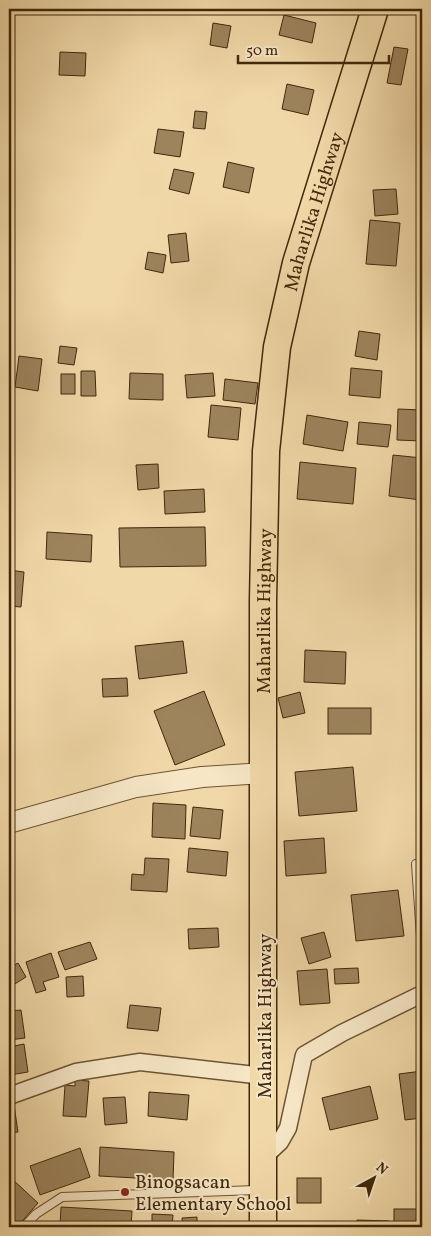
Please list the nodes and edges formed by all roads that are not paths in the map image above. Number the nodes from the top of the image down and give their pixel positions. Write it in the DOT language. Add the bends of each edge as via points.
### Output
graph roads {
  1 [pos="374,9"];
  2 [pos="263,773"];
  3 [pos="9,823"];
  4 [pos="422,864"];
  5 [pos="422,952"];
  6 [pos="422,994"];
  7 [pos="264,1076"];
  8 [pos="9,1096"];
  9 [pos="263,1158"];
  10 [pos="263,1190"];
  11 [pos="24,1227"];
  12 [pos="263,1227"];
  1 -- 2 [label="highway, Maharlika Highway" via="296,263 278,347 266,451"];
  2 -- 3 [label="street" via="202,777 136,787"];
  2 -- 7 [label="highway, Maharlika Highway"];
  4 -- 5 [label="lane" via="416,864"];
  6 -- 9 [label="street" via="304,1055 288,1128 280,1142"];
  7 -- 8 [label="street" via="140,1062 76,1072"];
  7 -- 9 [label="highway, Maharlika Highway"];
  9 -- 10 [label="highway, Maharlika Highway"];
  10 -- 11 [label="lane" via="62,1197 36,1214"];
  10 -- 12 [label="highway, Maharlika Highway"];
}
